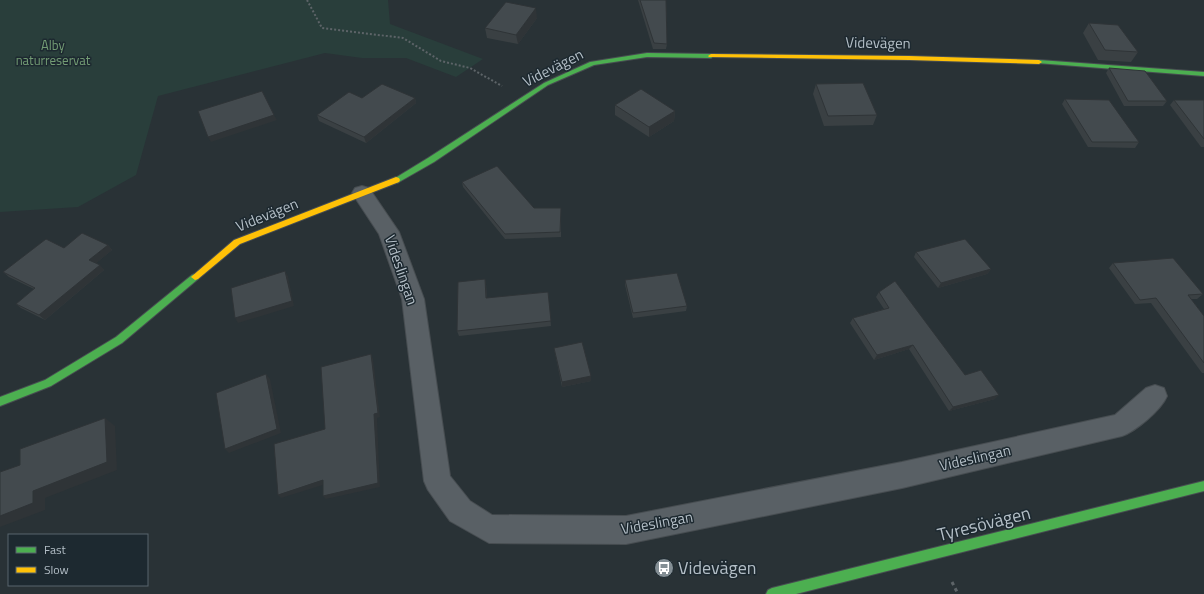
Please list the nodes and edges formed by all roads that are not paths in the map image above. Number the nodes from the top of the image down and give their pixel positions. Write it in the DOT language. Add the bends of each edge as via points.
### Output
graph roads {
  1 [pos="1204,74"];
  2 [pos="362,194"];
  3 [pos="1155,396"];
  4 [pos="0,402"];
  5 [pos="1204,486"];
  6 [pos="772,594"];
  1 -- 2 [label="street, Videvägen" via="1027,61 647,55 592,63 562,76 530,94 431,160 394,181"];
  2 -- 3 [label="street, Videslingan" via="389,232 413,299 437,481 460,511 489,529 626,530 902,475 1122,425"];
  2 -- 4 [label="street, Videvägen" via="237,242 119,340 48,382"];
  5 -- 6 [label="street, Tyresövägen"];
}
